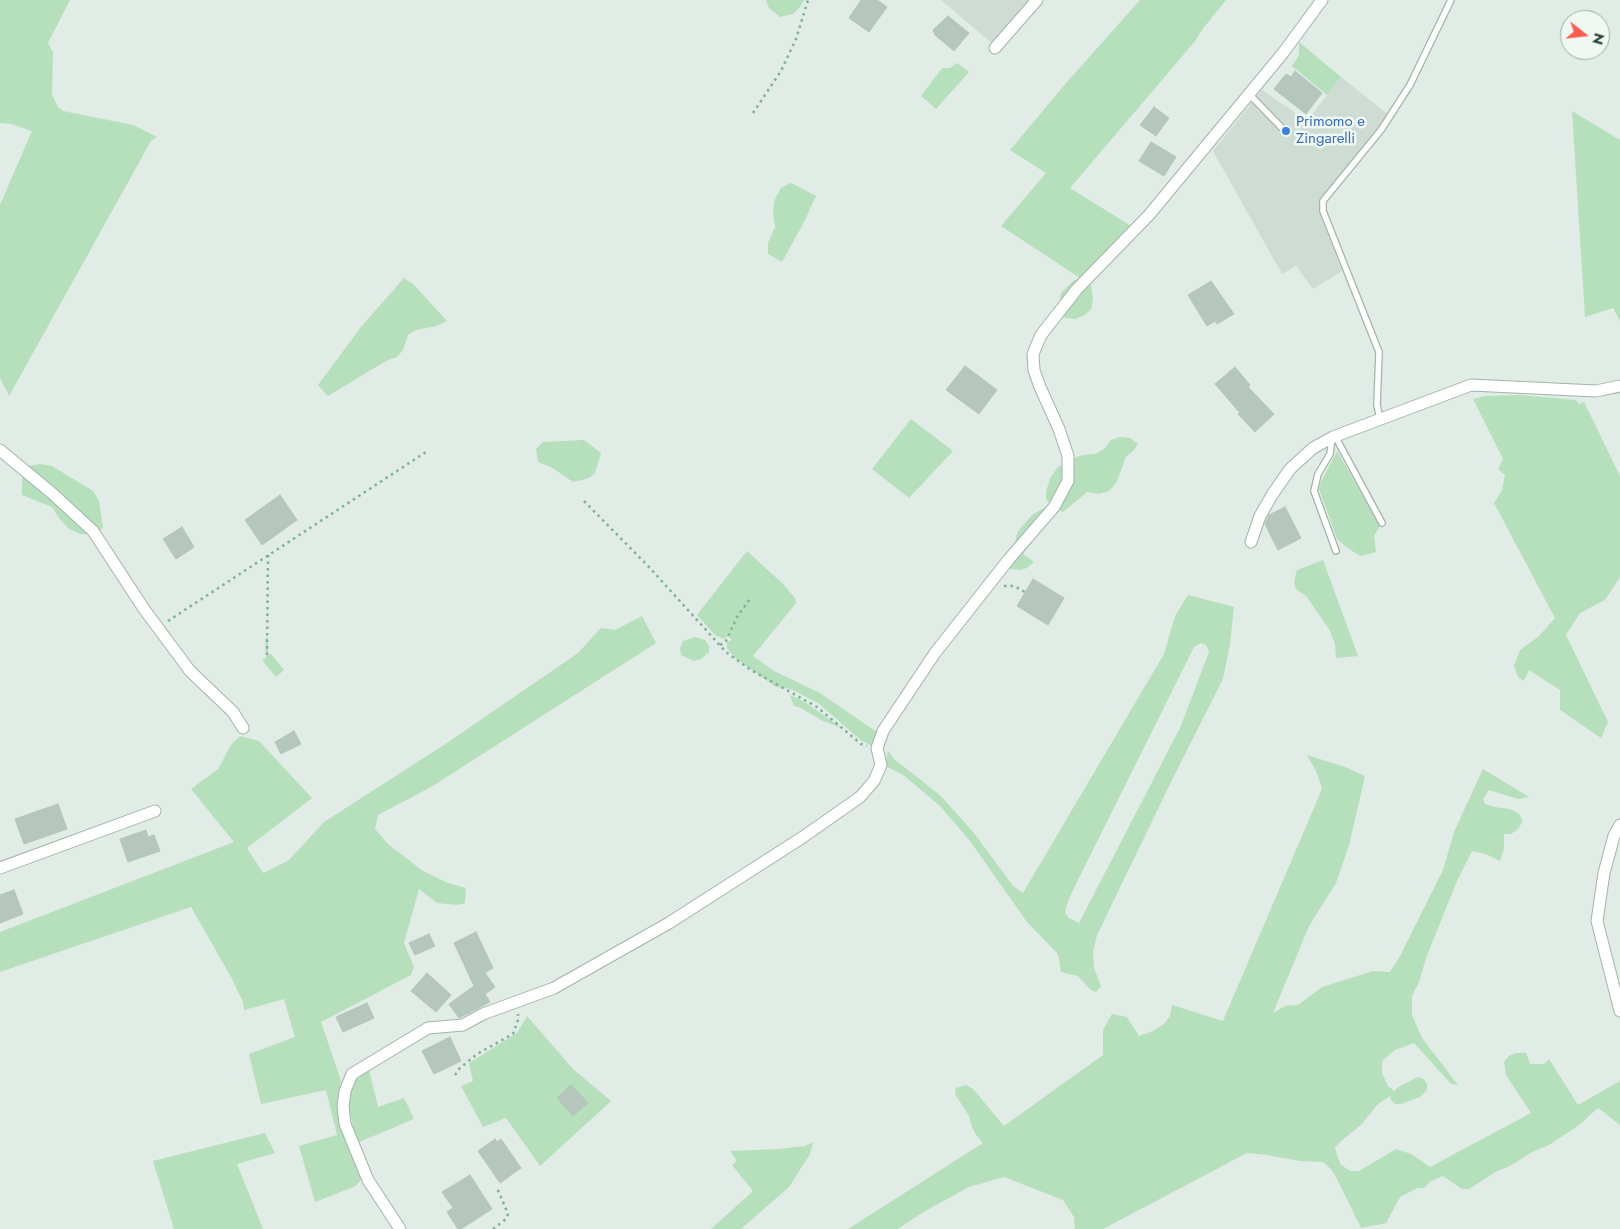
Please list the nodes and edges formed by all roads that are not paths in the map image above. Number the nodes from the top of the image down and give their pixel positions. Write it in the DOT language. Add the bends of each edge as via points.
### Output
graph roads {
  1 [pos="1037,0"];
  2 [pos="1322,0"];
  3 [pos="1451,0"];
  4 [pos="995,48"];
  5 [pos="1249,94"];
  6 [pos="1282,127"];
  7 [pos="1620,386"];
  8 [pos="1380,419"];
  9 [pos="1334,437"];
  10 [pos="0,450"];
  11 [pos="1382,523"];
  12 [pos="1251,542"];
  13 [pos="1336,551"];
  14 [pos="243,728"];
  15 [pos="155,811"];
  16 [pos="1620,825"];
  17 [pos="0,868"];
  18 [pos="1620,1011"];
  19 [pos="400,1229"];
  1 -- 4 [label="street"];
  2 -- 5 [label="street"];
  3 -- 8 [label="lane" via="1410,85 1381,130 1323,202 1323,211 1379,352 1376,405"];
  5 -- 6 [label="lane"];
  5 -- 19 [label="street" via="1149,215 1077,289 1040,335 1033,354 1034,370 1060,429 1068,456 1068,481 1054,507 935,653 882,732 877,750 880,765 874,781 860,798 669,923 554,988 483,1014 463,1025 428,1028 352,1074 345,1091 345,1124 368,1180"];
  7 -- 8 [label="street" via="1596,392 1471,385"];
  8 -- 9 [label="street"];
  9 -- 11 [label="lane"];
  9 -- 12 [label="street" via="1313,448 1290,469 1264,509"];
  9 -- 13 [label="lane" via="1314,492"];
  10 -- 14 [label="street" via="94,531 144,609 190,671 233,712"];
  15 -- 17 [label="street"];
  16 -- 18 [label="street" via="1604,873 1596,920"];
}
